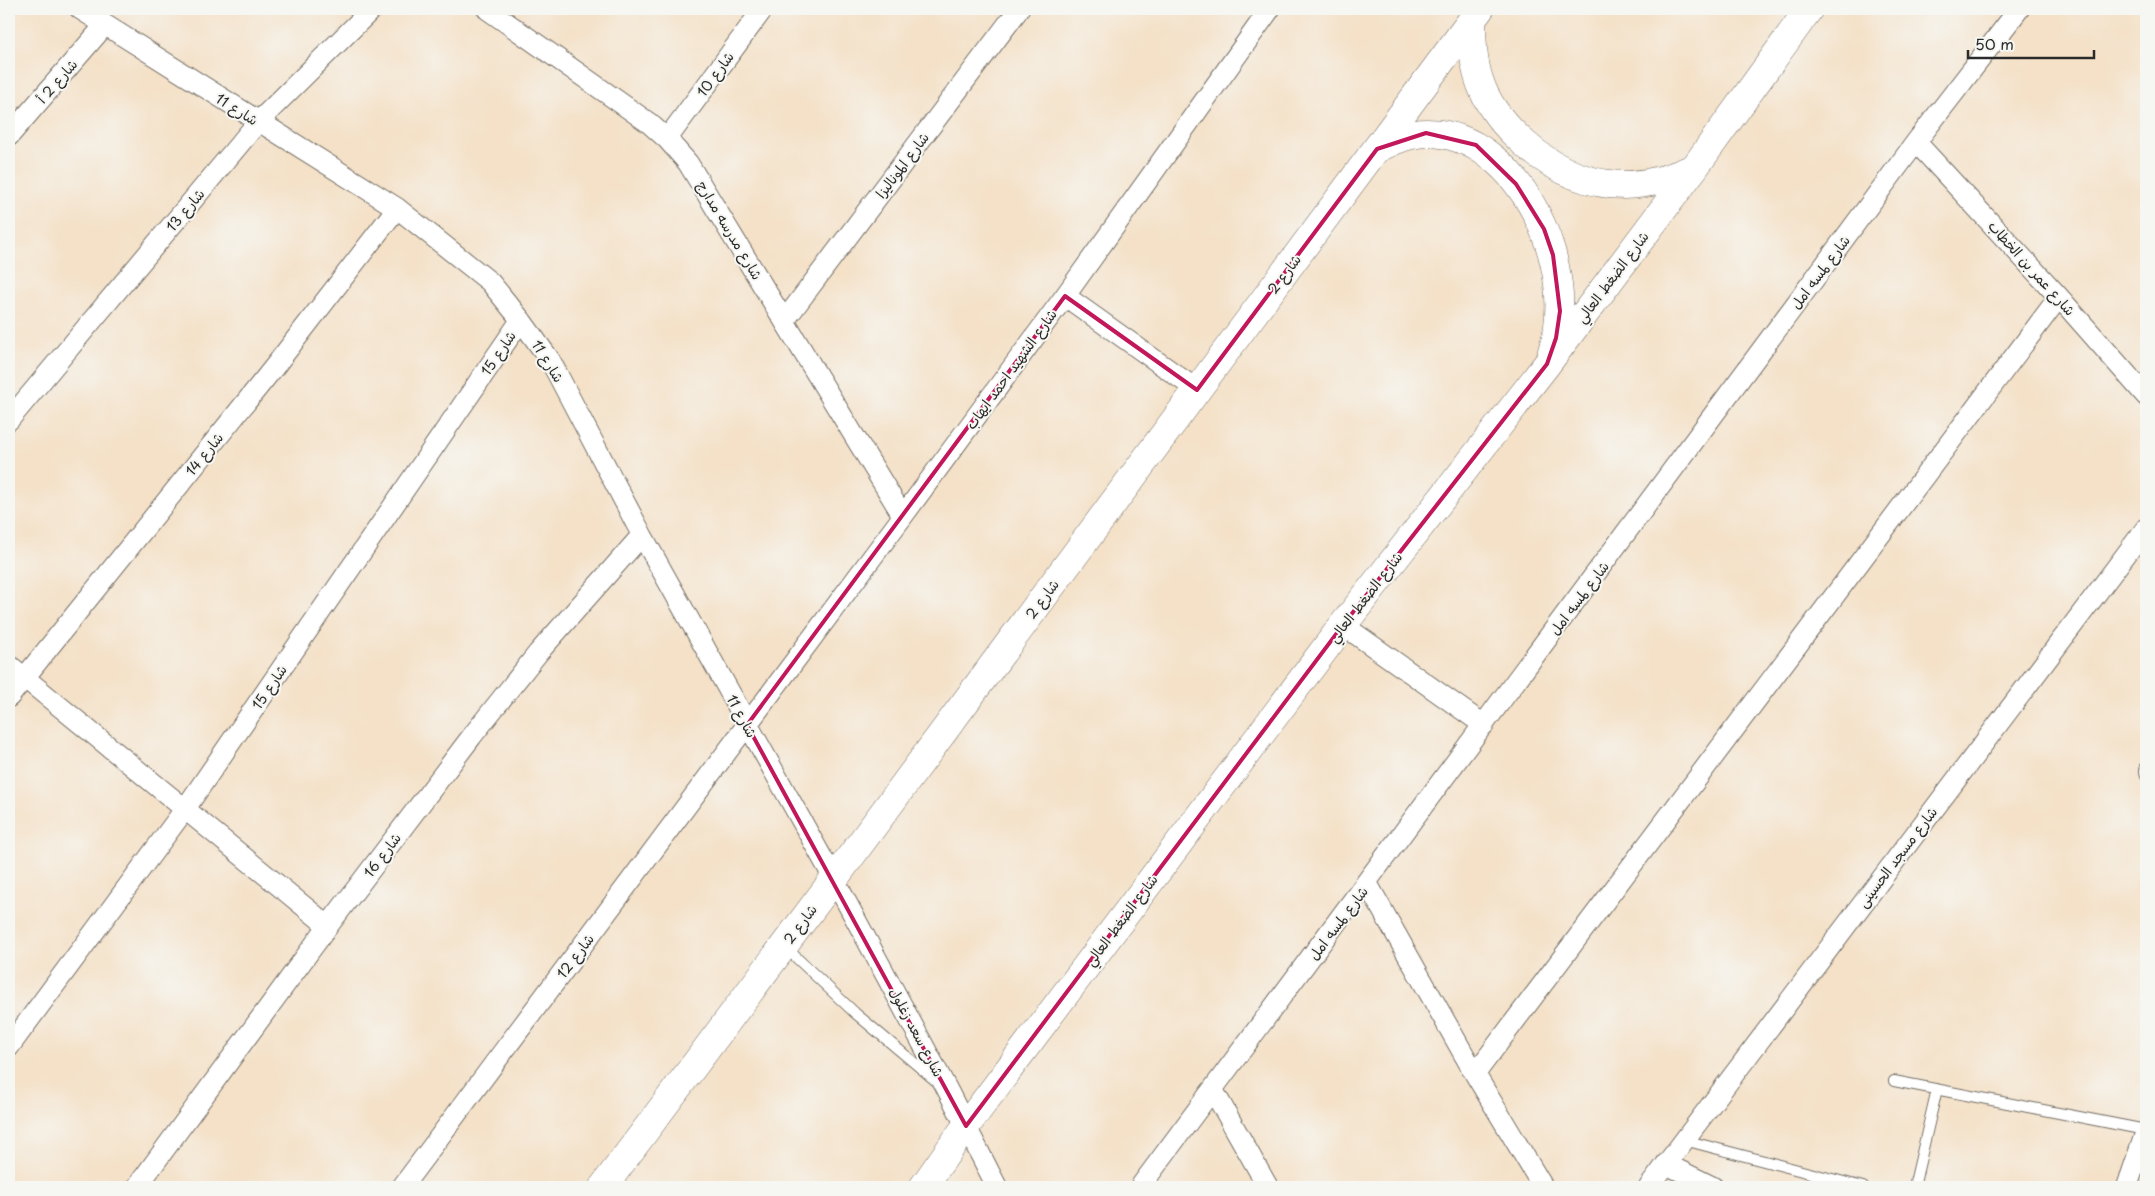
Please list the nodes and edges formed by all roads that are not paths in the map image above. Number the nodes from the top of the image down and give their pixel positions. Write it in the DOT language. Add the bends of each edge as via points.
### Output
graph roads {
  1 [pos="80,9"];
  2 [pos="372,9"];
  3 [pos="763,9"];
  4 [pos="1019,9"];
  5 [pos="1270,9"];
  6 [pos="1809,9"];
  7 [pos="2019,9"];
  8 [pos="499,12"];
  9 [pos="1476,14"];
  10 [pos="105,25"];
  11 [pos="258,122"];
  12 [pos="9,136"];
  13 [pos="667,139"];
  14 [pos="1916,142"];
  15 [pos="1377,149"];
  16 [pos="1695,167"];
  17 [pos="397,208"];
  18 [pos="1065,296"];
  19 [pos="2060,297"];
  20 [pos="521,320"];
  21 [pos="785,320"];
  22 [pos="1547,364"];
  23 [pos="1197,390"];
  24 [pos="2146,396"];
  25 [pos="9,420"];
  26 [pos="903,516"];
  27 [pos="642,534"];
  28 [pos="2143,540"];
  29 [pos="1342,625"];
  30 [pos="17,671"];
  31 [pos="9,697"];
  32 [pos="747,725"];
  33 [pos="1484,725"];
  34 [pos="2146,765"];
  35 [pos="2146,776"];
  36 [pos="185,809"];
  37 [pos="834,879"];
  38 [pos="1367,883"];
  39 [pos="328,926"];
  40 [pos="784,946"];
  41 [pos="9,1047"];
  42 [pos="1475,1074"];
  43 [pos="1894,1081"];
  44 [pos="1937,1089"];
  45 [pos="1213,1090"];
  46 [pos="948,1091"];
  47 [pos="966,1126"];
  48 [pos="2145,1138"];
  49 [pos="1684,1140"];
  50 [pos="1666,1164"];
  51 [pos="137,1187"];
  52 [pos="402,1187"];
  53 [pos="603,1187"];
  54 [pos="923,1187"];
  55 [pos="997,1187"];
  56 [pos="1140,1187"];
  57 [pos="1268,1187"];
  58 [pos="1543,1187"];
  59 [pos="1649,1187"];
  60 [pos="1713,1187"];
  61 [pos="1863,1187"];
  62 [pos="1914,1187"];
  63 [pos="2126,1187"];
  1 -- 10 [label="street, شارع 11"];
  2 -- 11 [label="street, شارع 13"];
  3 -- 13 [label="street, شارع 10"];
  4 -- 21 [label="street, شارع الموناليزا"];
  5 -- 18 [label="street, شارع الشهيد احمد ايهاب"];
  6 -- 16 [label="street, شارع الضغط العالي"];
  7 -- 14 [label="street, شارع لمسه امل"];
  8 -- 13 [label="street, شارع مدرسه مدارج"];
  9 -- 15 [label="street, شارع 2"];
  9 -- 16 [label="street" via="1472,43 1483,91 1511,131 1547,161 1587,180 1631,186 1654,183"];
  10 -- 11 [label="street, شارع 11"];
  10 -- 12 [label="street, شارع 2 أ"];
  11 -- 17 [label="street, شارع 11"];
  11 -- 25 [label="street, شارع 13"];
  13 -- 21 [label="street, شارع مدرسه مدارج" via="706,189"];
  14 -- 19 [label="street, شارع عمر بن الخطاب"];
  14 -- 33 [label="street, شارع لمسه امل"];
  15 -- 22 [label="street" via="1410,135 1443,134 1460,138 1490,156 1516,184 1544,229 1558,283 1560,310 1556,338"];
  15 -- 23 [label="street, شارع 2"];
  16 -- 22 [label="street, شارع الضغط العالي"];
  17 -- 20 [label="street, شارع 11" via="490,282"];
  17 -- 30 [label="street, شارع 14" via="275,366"];
  18 -- 23 [label="street"];
  18 -- 26 [label="street, شارع الشهيد احمد ايهاب"];
  19 -- 24 [label="street, شارع عمر بن الخطاب"];
  19 -- 42 [label="street"];
  20 -- 27 [label="street, شارع 11" via="550,360"];
  20 -- 36 [label="street, شارع 15"];
  21 -- 26 [label="street, شارع مدرسه مدارج"];
  22 -- 29 [label="street, شارع الضغط العالي"];
  23 -- 37 [label="street, شارع 2"];
  26 -- 32 [label="street, شارع الشهيد احمد ايهاب"];
  27 -- 32 [label="street, شارع 11"];
  27 -- 39 [label="street, شارع 16" via="538,653"];
  28 -- 49 [label="street, شارع مسجد الحسينى"];
  29 -- 33 [label="street"];
  29 -- 47 [label="street, شارع الضغط العالي"];
  30 -- 31 [label="street, شارع 14"];
  30 -- 36 [label="street"];
  32 -- 37 [label="street, شارع 11"];
  32 -- 52 [label="street, شارع 12"];
  33 -- 38 [label="street, شارع لمسه امل"];
  34 -- 35 [label="lane"];
  36 -- 39 [label="street"];
  36 -- 41 [label="street, شارع 15"];
  37 -- 40 [label="street, شارع 2"];
  37 -- 46 [label="street, شارع سعد زغلول"];
  38 -- 42 [label="street"];
  38 -- 45 [label="street, شارع لمسه امل"];
  39 -- 51 [label="street, شارع 16"];
  40 -- 46 [label="lane"];
  40 -- 53 [label="street, شارع 2"];
  42 -- 58 [label="street"];
  43 -- 44 [label="lane"];
  44 -- 48 [label="lane"];
  44 -- 62 [label="lane"];
  45 -- 56 [label="street, شارع لمسه امل"];
  45 -- 57 [label="street"];
  46 -- 47 [label="street, شارع سعد زغلول"];
  47 -- 54 [label="street, شارع الضغط العالي"];
  47 -- 55 [label="street, شارع سعد زغلول"];
  48 -- 63 [label="street"];
  49 -- 50 [label="street, شارع مسجد الحسينى"];
  49 -- 61 [label="lane"];
  50 -- 59 [label="street, شارع مسجد الحسينى"];
  50 -- 60 [label="street"];
}
